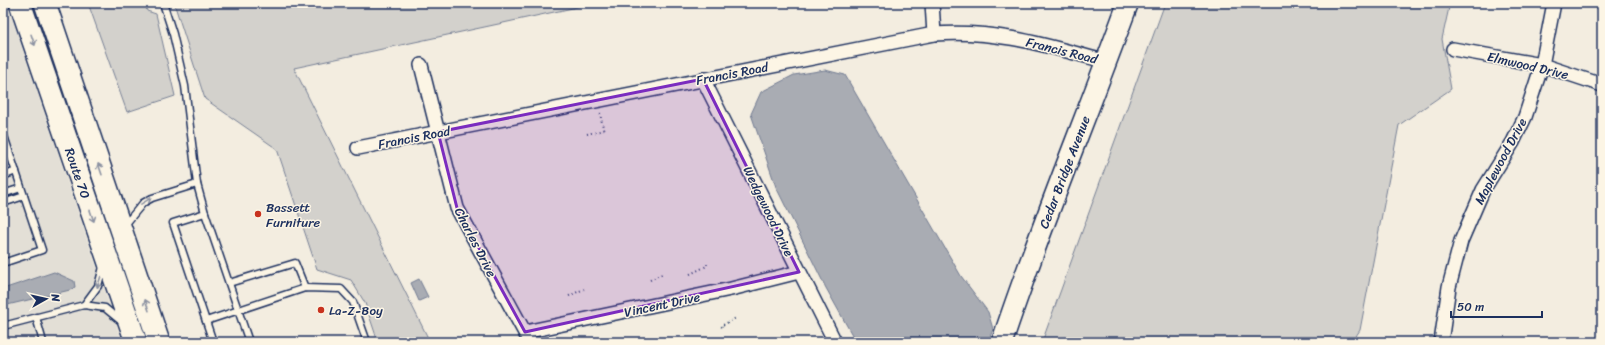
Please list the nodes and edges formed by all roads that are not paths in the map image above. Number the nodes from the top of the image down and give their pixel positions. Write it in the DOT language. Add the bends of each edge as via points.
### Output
graph roads {
  1 [pos="20,3"];
  2 [pos="45,3"];
  3 [pos="57,3"];
  4 [pos="163,3"];
  5 [pos="932,3"];
  6 [pos="1128,3"];
  7 [pos="1554,3"];
  8 [pos="934,34"];
  9 [pos="58,42"];
  10 [pos="1453,49"];
  11 [pos="1107,62"];
  12 [pos="421,65"];
  13 [pos="1542,65"];
  14 [pos="703,79"];
  15 [pos="1602,85"];
  16 [pos="3,132"];
  17 [pos="438,132"];
  18 [pos="358,148"];
  19 [pos="16,171"];
  20 [pos="3,176"];
  21 [pos="196,184"];
  22 [pos="21,188"];
  23 [pos="3,194"];
  24 [pos="24,196"];
  25 [pos="3,203"];
  26 [pos="205,213"];
  27 [pos="121,230"];
  28 [pos="106,255"];
  29 [pos="3,264"];
  30 [pos="799,272"];
  31 [pos="229,283"];
  32 [pos="304,288"];
  33 [pos="84,305"];
  34 [pos="238,310"];
  35 [pos="36,317"];
  36 [pos="206,321"];
  37 [pos="3,326"];
  38 [pos="134,336"];
  39 [pos="527,337"];
  40 [pos="43,342"];
  41 [pos="159,342"];
  42 [pos="212,342"];
  43 [pos="249,342"];
  44 [pos="367,342"];
  45 [pos="835,342"];
  46 [pos="1002,342"];
  47 [pos="1441,342"];
  1 -- 28 [label="highway, Route 70, one-way"];
  2 -- 9 [label="highway, Route 70"];
  3 -- 9 [label="highway"];
  4 -- 21 [label="lane" via="185,86"];
  5 -- 8 [label="street"];
  6 -- 11 [label="main road, Cedar Bridge Avenue"];
  7 -- 13 [label="street, Maplewood Drive"];
  8 -- 11 [label="street, Francis Road" via="985,33 1033,42"];
  8 -- 14 [label="street, Francis Road"];
  27 -- 9 [label="highway, Route 70, one-way"];
  10 -- 13 [label="street, Elmwood Drive"];
  11 -- 46 [label="main road, Cedar Bridge Avenue" via="1024,277"];
  12 -- 17 [label="street, Charles Drive"];
  13 -- 15 [label="street, Elmwood Drive"];
  13 -- 47 [label="street, Maplewood Drive" via="1525,117 1513,142 1483,190 1461,241"];
  14 -- 17 [label="street, Francis Road"];
  14 -- 30 [label="street, Wedgewood Drive"];
  16 -- 19 [label="lane"];
  17 -- 18 [label="street, Francis Road"];
  17 -- 39 [label="street, Charles Drive" via="457,208"];
  19 -- 20 [label="lane"];
  19 -- 22 [label="lane"];
  21 -- 26 [label="lane"];
  27 -- 21 [label="lane, one-way" via="143,203"];
  22 -- 23 [label="lane"];
  22 -- 24 [label="lane"];
  24 -- 25 [label="lane"];
  24 -- 29 [label="lane" via="42,250"];
  26 -- 31 [label="lane"];
  26 -- 36 [label="lane" via="173,223"];
  41 -- 27 [label="highway, Route 70, one-way"];
  28 -- 33 [label="lane, one-way" via="98,286"];
  28 -- 38 [label="highway, Route 70"];
  30 -- 39 [label="street, Vincent Drive"];
  30 -- 45 [label="street, Wedgewood Drive"];
  31 -- 32 [label="lane" via="296,263"];
  31 -- 34 [label="lane"];
  32 -- 34 [label="lane"];
  32 -- 44 [label="lane" via="341,289 353,302"];
  33 -- 35 [label="lane"];
  33 -- 38 [label="lane" via="104,308"];
  34 -- 36 [label="lane"];
  34 -- 43 [label="lane"];
  35 -- 37 [label="lane"];
  35 -- 40 [label="lane"];
  36 -- 42 [label="lane"];
}
